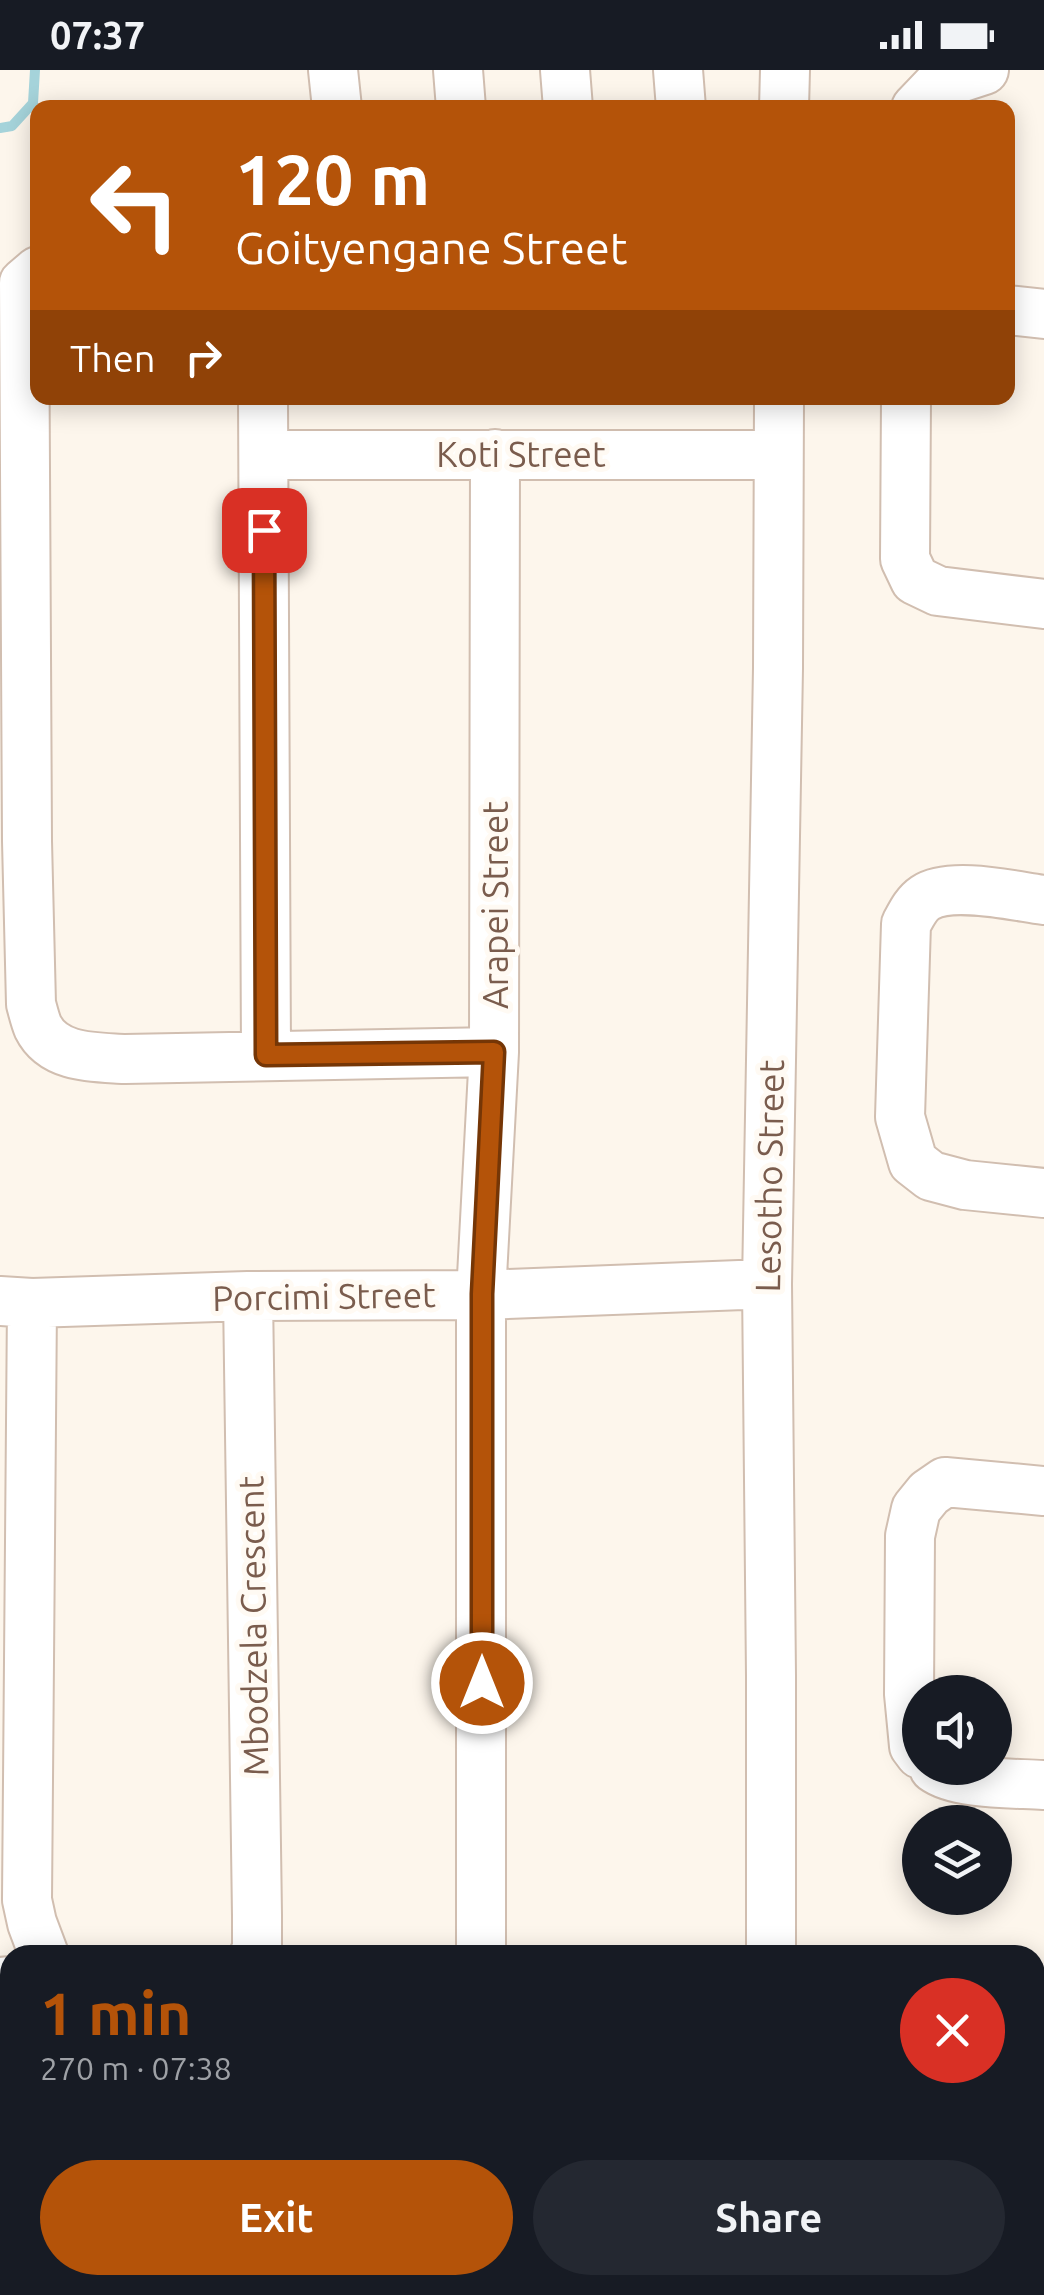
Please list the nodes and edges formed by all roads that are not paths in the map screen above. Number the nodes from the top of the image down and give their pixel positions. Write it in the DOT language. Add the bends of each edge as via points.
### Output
graph roads {
  1 [pos="334,70"];
  2 [pos="458,70"];
  3 [pos="565,70"];
  4 [pos="678,70"];
  5 [pos="785,70"];
  6 [pos="984,70"];
  7 [pos="336,100"];
  8 [pos="460,100"];
  9 [pos="567,100"];
  10 [pos="680,100"];
  11 [pos="784,100"];
  12 [pos="924,100"];
  13 [pos="30,277"];
  14 [pos="1015,311"];
  15 [pos="1044,314"];
  16 [pos="264,405"];
  17 [pos="779,405"];
  18 [pos="906,405"];
  19 [pos="264,454"];
  20 [pos="495,454"];
  21 [pos="778,455"];
  22 [pos="1044,604"];
  23 [pos="1044,900"];
  24 [pos="494,1052"];
  25 [pos="266,1055"];
  26 [pos="1044,1193"];
  27 [pos="767,1284"];
  28 [pos="482,1294"];
  29 [pos="248,1296"];
  30 [pos="16,1302"];
  31 [pos="1044,1491"];
  32 [pos="909,1675"];
  33 [pos="1012,1781"];
  34 [pos="1044,1785"];
  35 [pos="40,1945"];
  36 [pos="257,1945"];
  37 [pos="482,1945"];
  38 [pos="770,1945"];
  1 -- 7 [label="street"];
  2 -- 8 [label="street"];
  3 -- 9 [label="street"];
  4 -- 10 [label="street"];
  5 -- 11 [label="street"];
  6 -- 12 [label="street" via="938,85"];
  13 -- 25 [label="street" via="24,283 27,840 38,1029 78,1057"];
  14 -- 15 [label="street"];
  16 -- 19 [label="street"];
  17 -- 21 [label="street, Lesotho Street"];
  18 -- 22 [label="street" via="905,560 915,580 938,591"];
  19 -- 20 [label="street, Koti Street"];
  19 -- 25 [label="street"];
  20 -- 21 [label="street, Koti Street"];
  20 -- 24 [label="street, Arapei Street"];
  21 -- 27 [label="street, Lesotho Street"];
  23 -- 26 [label="street" via="966,890 941,892 914,909 906,924 900,1117 913,1162 931,1176"];
  24 -- 25 [label="street"];
  24 -- 28 [label="street, Arapei Street"];
  27 -- 28 [label="street, Porcimi Street"];
  27 -- 38 [label="street, Lesotho Street"];
  28 -- 29 [label="street, Porcimi Street"];
  28 -- 37 [label="street, Arapei Street"];
  29 -- 30 [label="street, Porcimi Street"];
  29 -- 36 [label="street, Mbodzela Crescent"];
  30 -- 35 [label="street" via="26,1900"];
  31 -- 32 [label="street" via="946,1482 916,1509"];
  33 -- 34 [label="street"];
}
